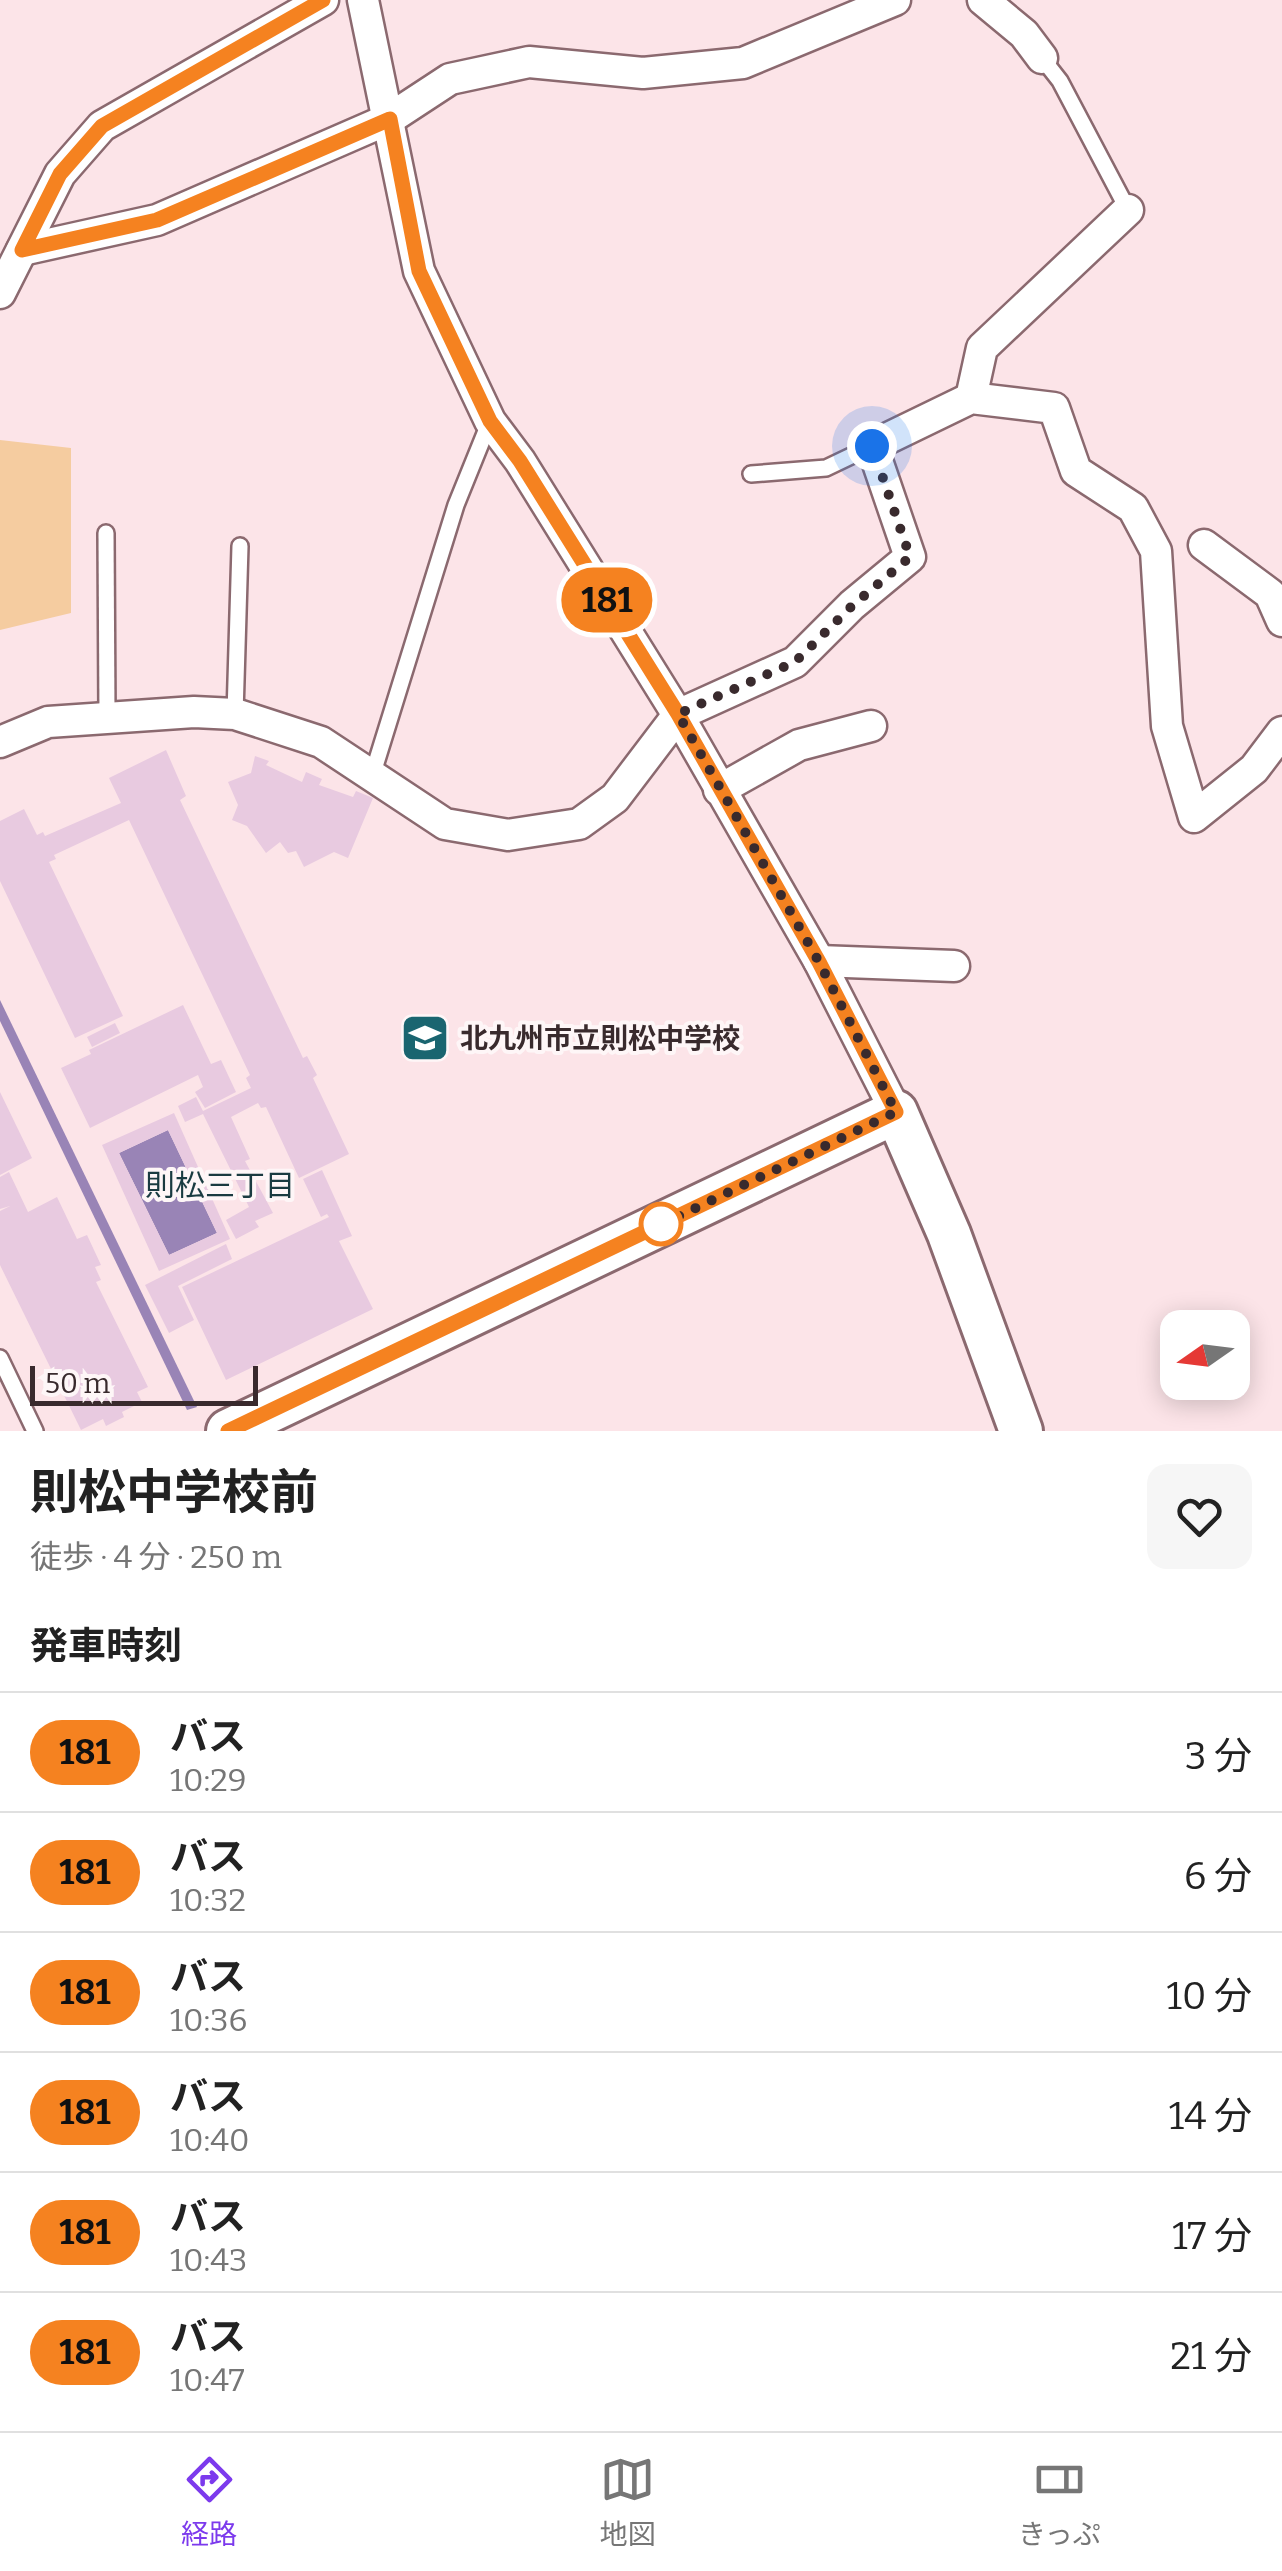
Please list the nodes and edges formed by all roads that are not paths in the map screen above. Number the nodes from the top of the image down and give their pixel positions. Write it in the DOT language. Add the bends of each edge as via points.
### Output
graph roads {
  1 [pos="323,0"];
  2 [pos="363,0"];
  3 [pos="984,0"];
  4 [pos="885,3"];
  5 [pos="1042,58"];
  6 [pos="390,119"];
  7 [pos="1128,210"];
  8 [pos="22,250"];
  9 [pos="0,292"];
  10 [pos="971,398"];
  11 [pos="490,421"];
  12 [pos="872,446"];
  13 [pos="751,474"];
  14 [pos="106,534"];
  15 [pos="240,546"];
  16 [pos="1204,546"];
  17 [pos="1282,621"];
  18 [pos="235,714"];
  19 [pos="678,714"];
  20 [pos="107,717"];
  21 [pos="871,726"];
  22 [pos="1282,732"];
  23 [pos="1,736"];
  24 [pos="372,776"];
  25 [pos="718,790"];
  26 [pos="819,962"];
  27 [pos="954,966"];
  28 [pos="896,1112"];
  29 [pos="0,1358"];
  30 [pos="34,1431"];
  31 [pos="228,1431"];
  32 [pos="1022,1431"];
  1 -- 8 [label="street" via="102,126 60,174"];
  2 -- 6 [label="street"];
  3 -- 5 [label="street"];
  4 -- 6 [label="street" via="743,64 643,73 529,62 450,79"];
  5 -- 7 [label="lane"];
  6 -- 8 [label="street" via="157,220"];
  6 -- 11 [label="street" via="419,271"];
  7 -- 10 [label="street" via="982,348"];
  8 -- 9 [label="street"];
  10 -- 12 [label="street"];
  10 -- 22 [label="street" via="1054,408 1076,471 1133,508 1141,522 1156,552 1167,726 1194,817 1254,769"];
  11 -- 19 [label="street"];
  11 -- 24 [label="lane" via="456,505"];
  12 -- 13 [label="lane" via="826,468"];
  12 -- 19 [label="street" via="910,557 795,662"];
  14 -- 20 [label="lane"];
  15 -- 18 [label="lane"];
  16 -- 17 [label="street" via="1270,594"];
  18 -- 20 [label="street"];
  18 -- 24 [label="street" via="321,742"];
  19 -- 24 [label="street" via="615,798 579,824 508,834 445,824"];
  19 -- 25 [label="street"];
  20 -- 23 [label="street" via="48,722"];
  21 -- 25 [label="street" via="799,745"];
  25 -- 26 [label="street"];
  26 -- 27 [label="street"];
  26 -- 28 [label="street"];
  28 -- 31 [label="street"];
  28 -- 32 [label="street"];
  29 -- 30 [label="lane"];
}
